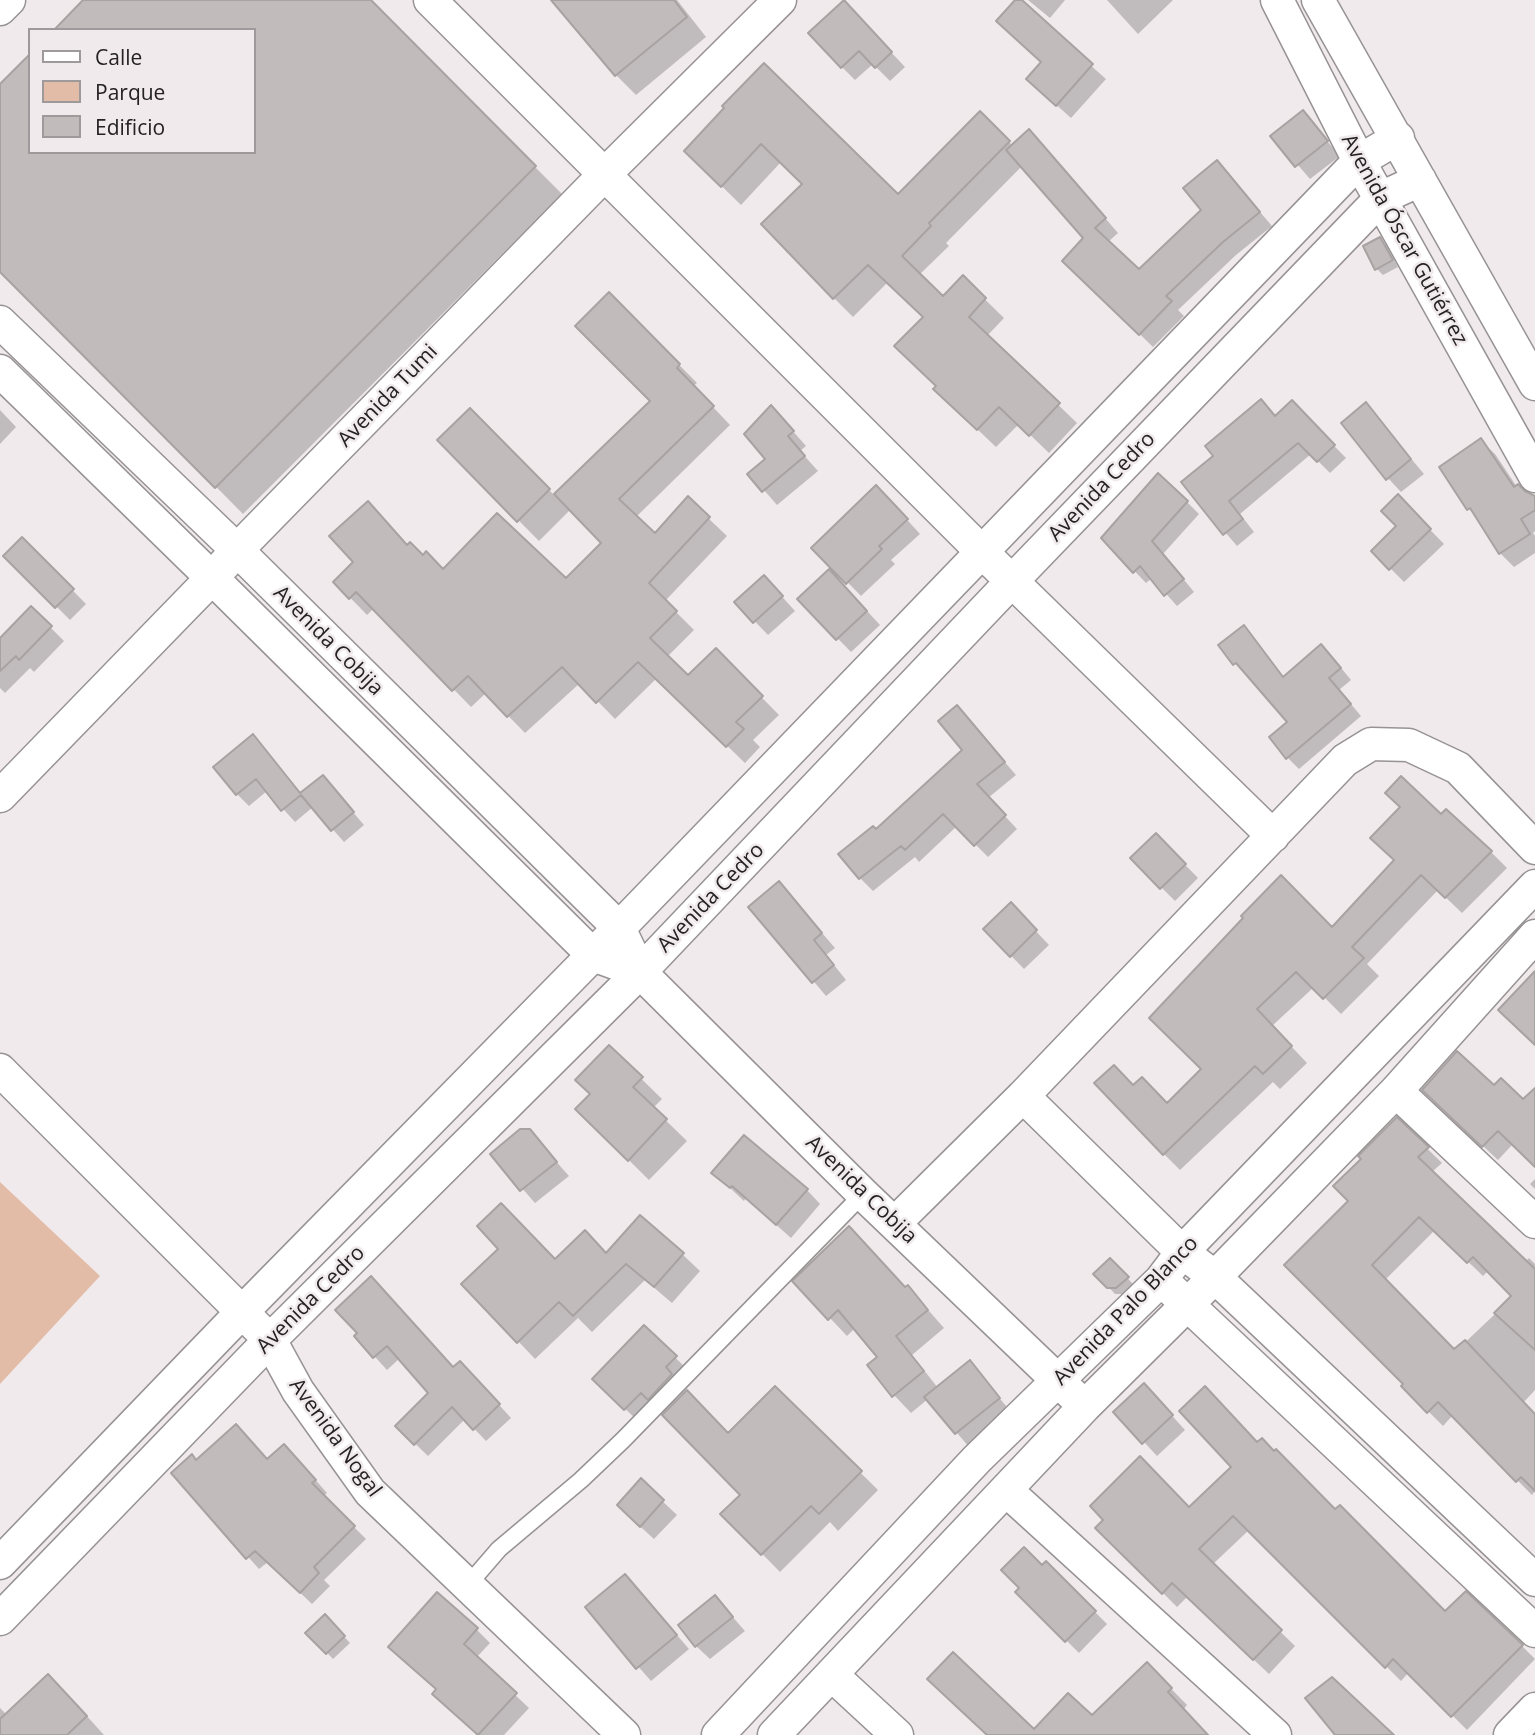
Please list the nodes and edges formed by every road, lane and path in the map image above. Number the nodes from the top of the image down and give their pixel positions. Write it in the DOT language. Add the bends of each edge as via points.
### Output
graph roads {
  1 [pos="9,0"];
  2 [pos="430,0"];
  3 [pos="780,0"];
  4 [pos="1277,0"];
  5 [pos="1318,0"];
  6 [pos="0,9"];
  7 [pos="1398,138"];
  8 [pos="1359,160"];
  9 [pos="605,174"];
  10 [pos="1420,180"];
  11 [pos="1381,198"];
  12 [pos="0,322"];
  13 [pos="1526,347"];
  14 [pos="0,371"];
  15 [pos="1475,372"];
  16 [pos="1535,384"];
  17 [pos="1535,477"];
  18 [pos="237,550"];
  19 [pos="982,552"];
  20 [pos="212,578"];
  21 [pos="1012,581"];
  22 [pos="0,796"];
  23 [pos="1273,836"];
  24 [pos="1535,848"];
  25 [pos="1535,886"];
  26 [pos="619,928"];
  27 [pos="1535,936"];
  28 [pos="593,956"];
  29 [pos="640,972"];
  30 [pos="0,1070"];
  31 [pos="1396,1091"];
  32 [pos="1023,1096"];
  33 [pos="863,1194"];
  34 [pos="1535,1222"];
  35 [pos="895,1223"];
  36 [pos="1182,1252"];
  37 [pos="1215,1278"];
  38 [pos="1161,1280"];
  39 [pos="1188,1304"];
  40 [pos="242,1312"];
  41 [pos="270,1340"];
  42 [pos="1059,1382"];
  43 [pos="1085,1406"];
  44 [pos="1006,1490"];
  45 [pos="0,1563"];
  46 [pos="1535,1580"];
  47 [pos="467,1586"];
  48 [pos="0,1619"];
  49 [pos="1535,1631"];
  50 [pos="832,1675"];
  51 [pos="1535,1709"];
  52 [pos="624,1735"];
  53 [pos="718,1735"];
  54 [pos="774,1735"];
  55 [pos="897,1735"];
  56 [pos="1275,1735"];
  57 [pos="1510,1735"];
  1 -- 6 [label="street"];
  2 -- 9 [label="street"];
  3 -- 9 [label="street, Avenida Tumi"];
  4 -- 8 [label="street, Avenida Óscar Gutiérrez"];
  5 -- 7 [label="street, Avenida Óscar Gutiérrez"];
  7 -- 8 [label="street, Avenida Cedro"];
  7 -- 10 [label="street, Avenida Óscar Gutiérrez"];
  8 -- 11 [label="street, Avenida Óscar Gutiérrez"];
  8 -- 19 [label="street, Avenida Cedro"];
  9 -- 18 [label="street, Avenida Tumi"];
  9 -- 19 [label="street"];
  10 -- 11 [label="street, Avenida Cedro"];
  10 -- 13 [label="street, Avenida Óscar Gutiérrez"];
  11 -- 15 [label="street, Avenida Óscar Gutiérrez"];
  11 -- 21 [label="street, Avenida Cedro"];
  12 -- 18 [label="street, Avenida Cobija"];
  13 -- 15 [label="street"];
  13 -- 16 [label="street, Avenida Óscar Gutiérrez"];
  14 -- 20 [label="street, Avenida Cobija"];
  15 -- 17 [label="street, Avenida Óscar Gutiérrez"];
  18 -- 20 [label="street, Avenida Tumi"];
  18 -- 26 [label="street, Avenida Cobija"];
  19 -- 21 [label="street"];
  19 -- 26 [label="street, Avenida Cedro"];
  20 -- 22 [label="street, Avenida Tumi"];
  20 -- 28 [label="street, Avenida Cobija"];
  21 -- 23 [label="street"];
  21 -- 29 [label="street, Avenida Cedro"];
  23 -- 24 [label="street" via="1345,760 1371,744 1409,745 1458,768"];
  23 -- 32 [label="street"];
  25 -- 36 [label="street, Avenida Palo Blanco"];
  26 -- 28 [label="street, Avenida Cedro"];
  26 -- 29 [label="street, Avenida Cobija"];
  27 -- 31 [label="street, Avenida Palo Blanco"];
  28 -- 29 [label="street, Avenida Cobija"];
  28 -- 40 [label="street, Avenida Cedro"];
  29 -- 33 [label="street, Avenida Cobija"];
  29 -- 41 [label="street, Avenida Cedro"];
  30 -- 40 [label="street, Avenida Nogal"];
  31 -- 34 [label="street"];
  31 -- 37 [label="street, Avenida Palo Blanco"];
  32 -- 35 [label="street"];
  32 -- 36 [label="street"];
  33 -- 35 [label="street, Avenida Cobija"];
  33 -- 47 [label="lane" via="623,1440 499,1549"];
  35 -- 42 [label="street, Avenida Cobija"];
  36 -- 37 [label="street"];
  36 -- 38 [label="street, Avenida Palo Blanco"];
  37 -- 39 [label="street, Avenida Palo Blanco"];
  37 -- 46 [label="street"];
  38 -- 39 [label="street"];
  38 -- 42 [label="street, Avenida Palo Blanco"];
  39 -- 43 [label="street, Avenida Palo Blanco"];
  39 -- 49 [label="street"];
  40 -- 41 [label="street, Avenida Nogal"];
  40 -- 45 [label="street, Avenida Cedro"];
  41 -- 47 [label="street, Avenida Nogal" via="298,1391 370,1492"];
  41 -- 48 [label="street, Avenida Cedro"];
  42 -- 43 [label="street, Avenida Cobija"];
  42 -- 53 [label="street, Avenida Palo Blanco" via="977,1460"];
  43 -- 44 [label="street, Avenida Palo Blanco"];
  44 -- 50 [label="street, Avenida Palo Blanco"];
  44 -- 56 [label="street"];
  47 -- 52 [label="street, Avenida Nogal"];
  50 -- 54 [label="street, Avenida Palo Blanco"];
  50 -- 55 [label="street"];
  51 -- 57 [label="street"];
}
